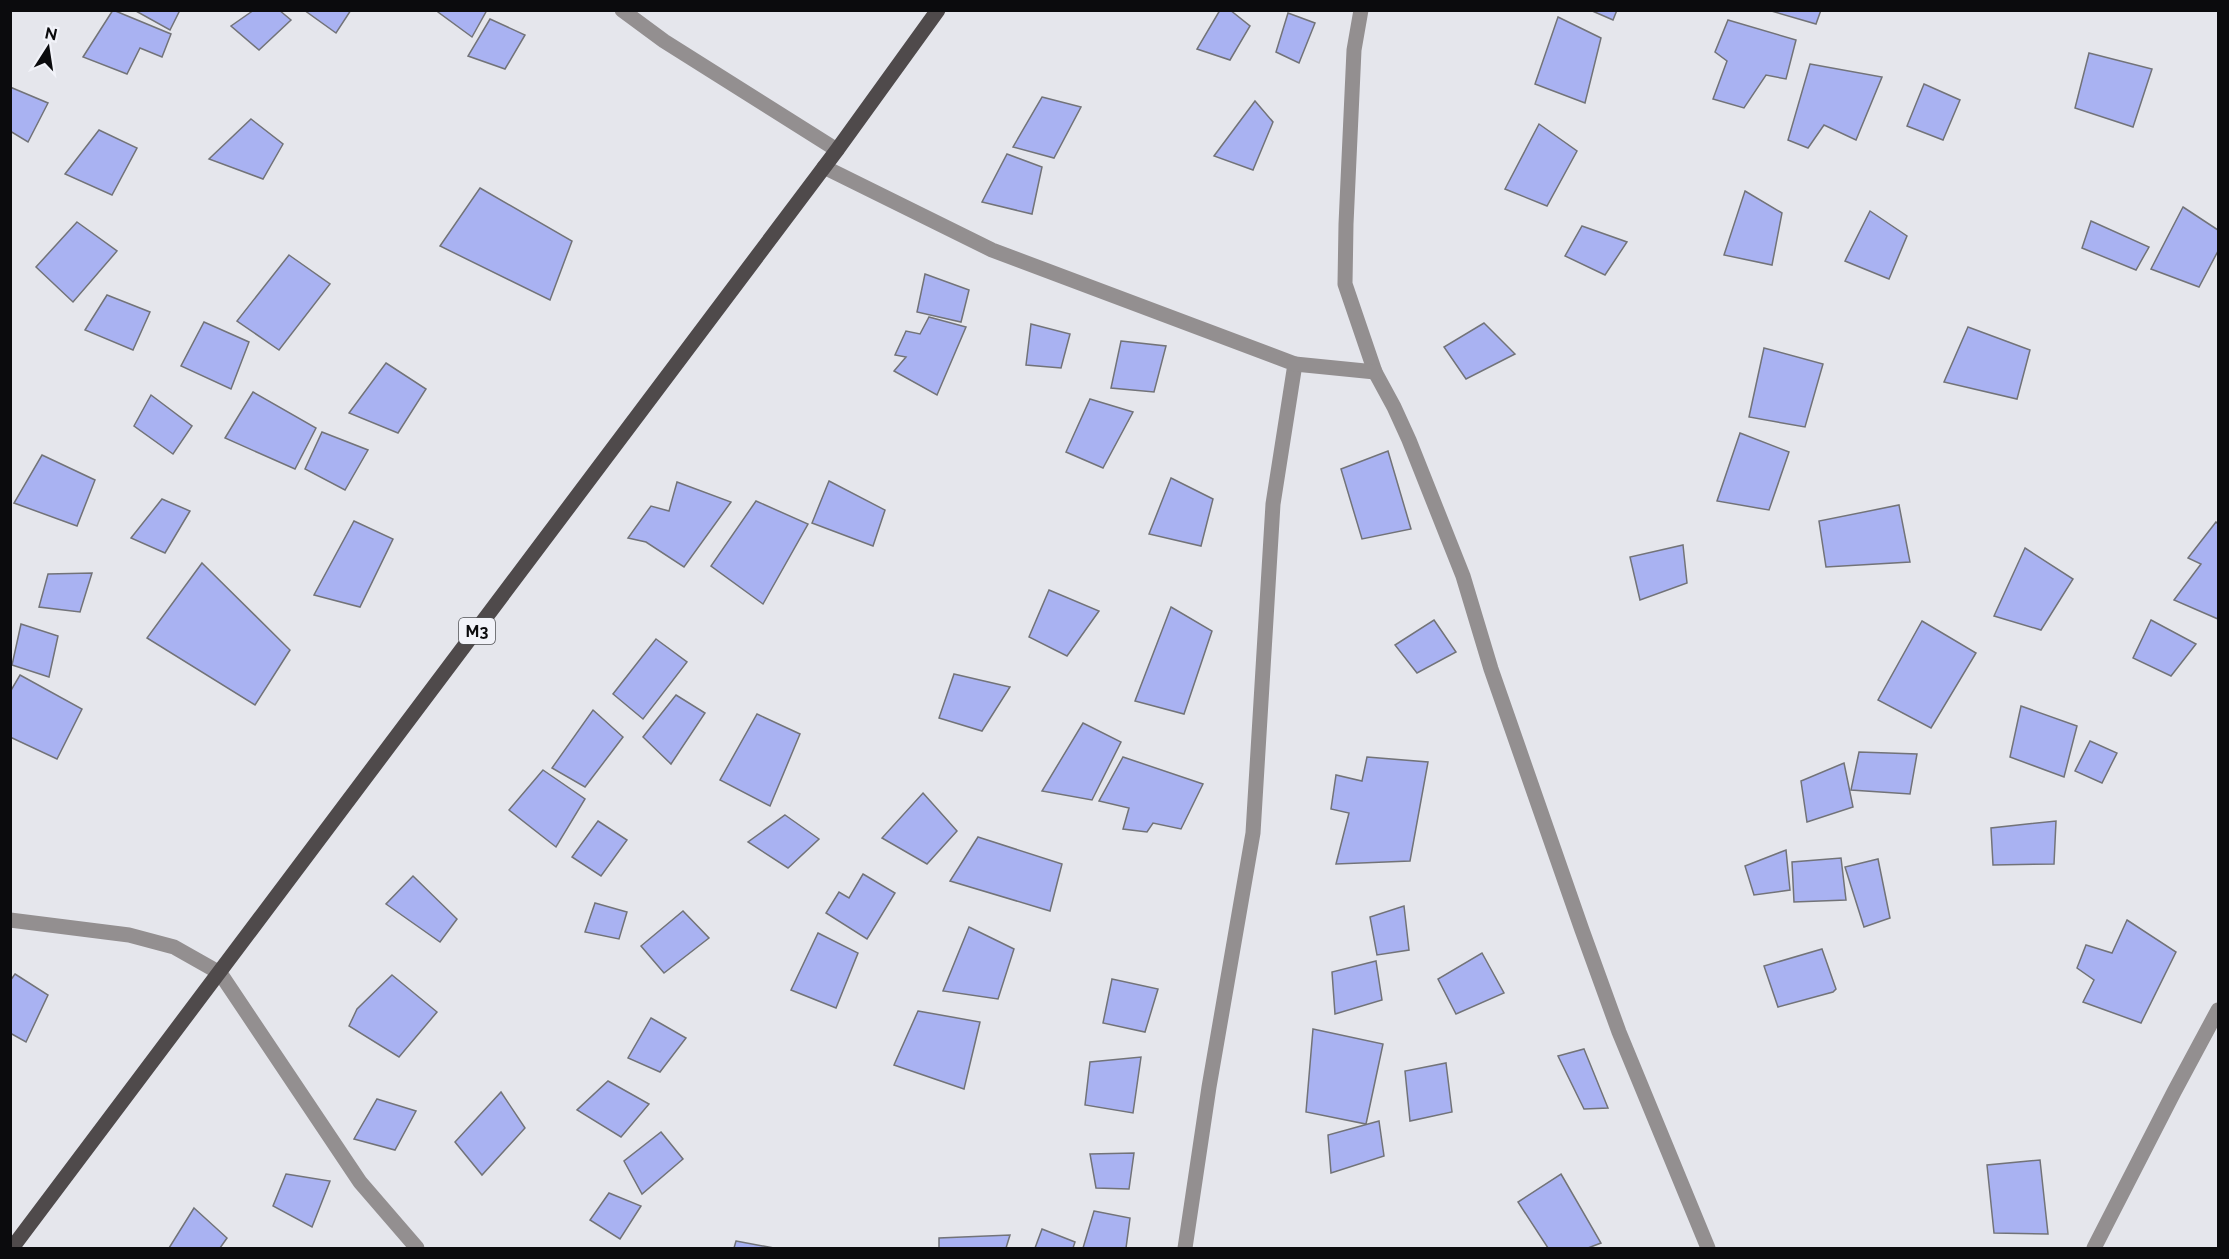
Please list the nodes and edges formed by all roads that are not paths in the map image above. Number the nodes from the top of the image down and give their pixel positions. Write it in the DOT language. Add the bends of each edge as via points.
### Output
graph roads {
  1 [pos="622,10"];
  2 [pos="938,10"];
  3 [pos="1361,10"];
  4 [pos="837,150"];
  5 [pos="824,167"];
  6 [pos="1296,364"];
  7 [pos="1375,372"];
  8 [pos="10,920"];
  9 [pos="220,973"];
  10 [pos="2218,1010"];
  11 [pos="12,1248"];
  12 [pos="417,1248"];
  13 [pos="1185,1248"];
  14 [pos="1708,1248"];
  15 [pos="2094,1248"];
  1 -- 4 [label="street" via="664,41"];
  2 -- 4 [label="main road, M3"];
  3 -- 7 [label="street" via="1354,50 1345,284"];
  4 -- 5 [label="main road, M3"];
  5 -- 6 [label="street" via="992,250"];
  5 -- 9 [label="main road, M3"];
  6 -- 7 [label="street"];
  6 -- 13 [label="street" via="1273,504 1253,833"];
  7 -- 14 [label="street" via="1409,440 1463,576 1491,669 1619,1032"];
  8 -- 9 [label="street" via="129,935 174,947"];
  9 -- 11 [label="main road, M3"];
  9 -- 12 [label="street" via="360,1182"];
  10 -- 15 [label="street"];
}
